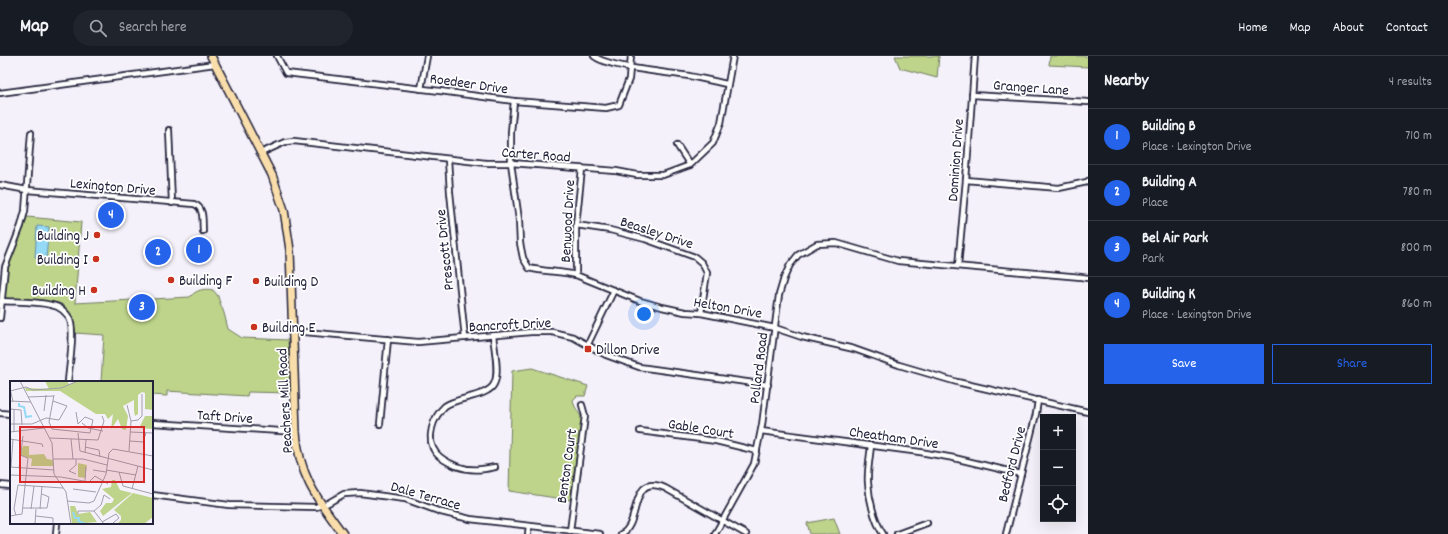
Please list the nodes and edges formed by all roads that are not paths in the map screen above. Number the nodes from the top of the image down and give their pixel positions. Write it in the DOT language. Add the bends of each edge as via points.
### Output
graph roads {
  1 [pos="211,56"];
  2 [pos="277,56"];
  3 [pos="427,56"];
  4 [pos="594,56"];
  5 [pos="631,56"];
  6 [pos="733,56"];
  7 [pos="975,56"];
  8 [pos="215,64"];
  9 [pos="630,67"];
  10 [pos="727,84"];
  11 [pos="421,89"];
  12 [pos="0,93"];
  13 [pos="972,95"];
  14 [pos="514,101"];
  15 [pos="1088,102"];
  16 [pos="169,130"];
  17 [pos="31,133"];
  18 [pos="677,145"];
  19 [pos="261,153"];
  20 [pos="448,159"];
  21 [pos="510,163"];
  22 [pos="690,165"];
  23 [pos="582,169"];
  24 [pos="966,180"];
  25 [pos="1088,181"];
  26 [pos="0,185"];
  27 [pos="27,190"];
  28 [pos="172,203"];
  29 [pos="576,225"];
  30 [pos="203,231"];
  31 [pos="958,266"];
  32 [pos="576,275"];
  33 [pos="1088,278"];
  34 [pos="614,290"];
  35 [pos="1,301"];
  36 [pos="701,313"];
  37 [pos="0,318"];
  38 [pos="775,328"];
  39 [pos="294,331"];
  40 [pos="493,335"];
  41 [pos="465,338"];
  42 [pos="388,339"];
  43 [pos="588,344"];
  44 [pos="68,381"];
  45 [pos="768,384"];
  46 [pos="1038,400"];
  47 [pos="582,405"];
  48 [pos="1088,412"];
  49 [pos="0,413"];
  50 [pos="10,414"];
  51 [pos="153,423"];
  52 [pos="380,424"];
  53 [pos="640,431"];
  54 [pos="761,431"];
  55 [pos="296,432"];
  56 [pos="871,445"];
  57 [pos="757,451"];
  58 [pos="495,467"];
  59 [pos="1021,474"];
  60 [pos="0,485"];
  61 [pos="10,486"];
  62 [pos="153,496"];
  63 [pos="322,506"];
  64 [pos="722,520"];
  65 [pos="927,523"];
  66 [pos="57,524"];
  67 [pos="529,526"];
  68 [pos="570,531"];
  69 [pos="56,534"];
  70 [pos="343,534"];
  71 [pos="528,534"];
  72 [pos="600,534"];
  73 [pos="621,534"];
  74 [pos="715,534"];
  75 [pos="746,534"];
  76 [pos="883,534"];
  77 [pos="897,534"];
  78 [pos="1006,534"];
  1 -- 8 [label="main road, Peachers Mill Road"];
  2 -- 11 [label="street, Roedeer Drive" via="286,73"];
  3 -- 11 [label="street"];
  4 -- 9 [label="street" via="599,60"];
  5 -- 9 [label="street, Roedeer Drive"];
  6 -- 10 [label="street, Carter Road"];
  7 -- 13 [label="street, Dominion Drive"];
  8 -- 12 [label="street"];
  8 -- 19 [label="main road, Peachers Mill Road"];
  9 -- 10 [label="street"];
  9 -- 14 [label="street, Roedeer Drive" via="619,105 606,108"];
  10 -- 22 [label="street, Carter Road" via="721,123 713,143"];
  11 -- 14 [label="street, Roedeer Drive"];
  13 -- 15 [label="street, Granger Lane"];
  13 -- 24 [label="street, Dominion Drive"];
  14 -- 21 [label="street, Helton Drive"];
  16 -- 28 [label="street"];
  17 -- 27 [label="street"];
  18 -- 22 [label="street"];
  19 -- 20 [label="street, Carter Road" via="285,142 294,142"];
  19 -- 39 [label="main road, Peachers Mill Road" via="280,196 288,226"];
  20 -- 21 [label="street, Carter Road"];
  20 -- 41 [label="street, Prescott Drive"];
  21 -- 23 [label="street, Carter Road"];
  21 -- 32 [label="street, Helton Drive" via="523,258 529,268"];
  22 -- 23 [label="street, Carter Road" via="663,175"];
  23 -- 29 [label="street, Benwood Drive"];
  24 -- 25 [label="street" via="1060,188"];
  24 -- 31 [label="street, Dominion Drive"];
  26 -- 27 [label="street, Lexington Drive"];
  27 -- 28 [label="street, Lexington Drive"];
  27 -- 35 [label="street" via="24,219 5,267"];
  28 -- 30 [label="street, Lexington Drive" via="199,206 202,210"];
  29 -- 32 [label="street, Benwood Drive"];
  29 -- 36 [label="street, Beasley Drive" via="638,237 695,257 707,273"];
  31 -- 33 [label="street, Pollard Road"];
  31 -- 38 [label="street, Pollard Road" via="898,261 836,243 817,244 798,255 790,265 779,295"];
  32 -- 34 [label="street, Helton Drive"];
  34 -- 36 [label="street, Helton Drive" via="662,307"];
  34 -- 43 [label="street"];
  35 -- 37 [label="street"];
  35 -- 44 [label="street" via="51,304 66,313 71,329"];
  36 -- 38 [label="street, Helton Drive"];
  38 -- 45 [label="street, Pollard Road"];
  38 -- 46 [label="street, Helton Drive" via="957,382"];
  39 -- 42 [label="street, Bancroft Drive"];
  39 -- 55 [label="main road, Peachers Mill Road"];
  40 -- 41 [label="street, Bancroft Drive"];
  40 -- 43 [label="street, Bancroft Drive" via="546,331 567,335"];
  40 -- 58 [label="street" via="496,363 494,385 488,390 446,406 438,414 432,427 431,442 435,452 444,461 456,466 482,470"];
  41 -- 42 [label="street, Bancroft Drive" via="425,342"];
  42 -- 52 [label="street"];
  43 -- 45 [label="street, Bancroft Drive" via="606,355 639,367"];
  45 -- 54 [label="street, Pollard Road"];
  46 -- 48 [label="street, Helton Drive"];
  46 -- 59 [label="street, Bedford Drive"];
  47 -- 68 [label="street, Benton Court" via="585,416"];
  49 -- 50 [label="street"];
  51 -- 55 [label="street, Taft Drive"];
  53 -- 57 [label="street, Gable Court" via="716,441"];
  54 -- 56 [label="street, Cheatham Drive"];
  54 -- 57 [label="street, Pollard Road"];
  55 -- 63 [label="main road, Peachers Mill Road" via="304,474"];
  56 -- 59 [label="street, Cheatham Drive" via="954,458"];
  56 -- 76 [label="street" via="868,482 870,499"];
  57 -- 64 [label="street, Pollard Road" via="749,476"];
  59 -- 78 [label="street, Bedford Drive"];
  60 -- 61 [label="street"];
  62 -- 63 [label="street, Dale Terrace" via="229,505"];
  63 -- 67 [label="street, Dale Terrace" via="344,494 360,493 405,499 464,518"];
  63 -- 70 [label="main road, Peachers Mill Road"];
  64 -- 73 [label="street" via="665,488 653,485 648,486 638,496 631,525"];
  64 -- 74 [label="street, Pollard Road"];
  64 -- 75 [label="street"];
  65 -- 77 [label="street"];
  66 -- 69 [label="street"];
  67 -- 68 [label="street, Dale Terrace"];
  67 -- 71 [label="street"];
  68 -- 72 [label="street, Dale Terrace"];
}
